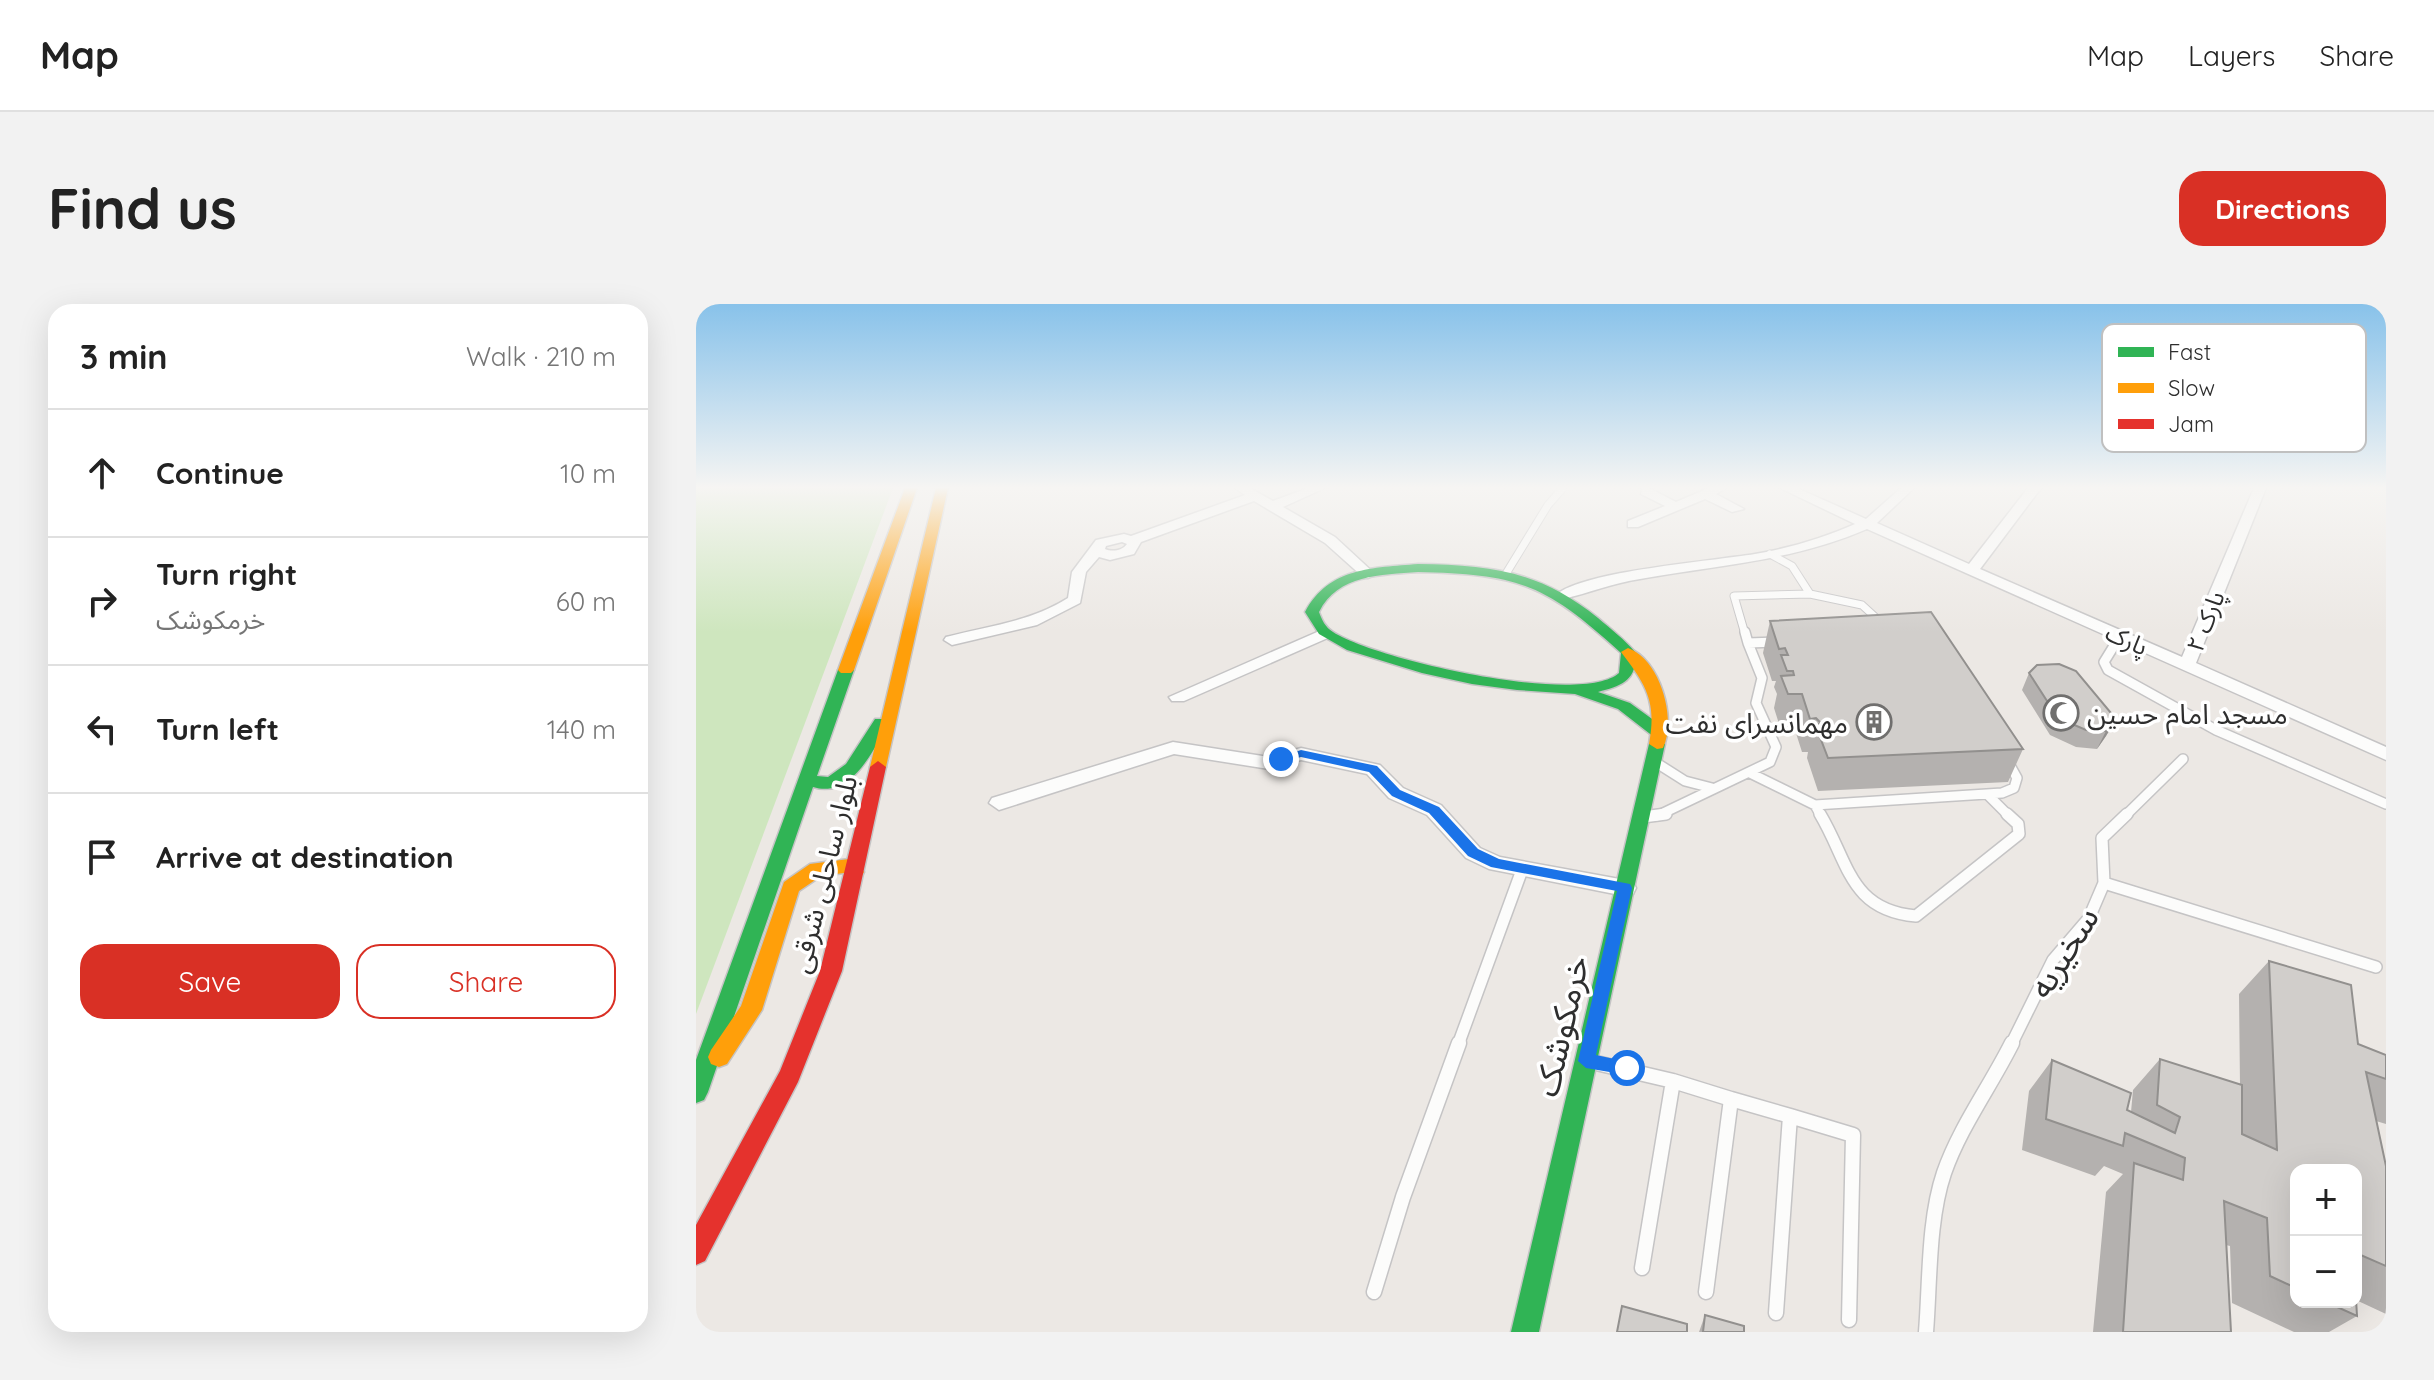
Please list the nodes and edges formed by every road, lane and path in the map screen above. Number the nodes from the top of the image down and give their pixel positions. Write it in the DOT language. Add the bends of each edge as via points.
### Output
graph roads {
  1 [pos="894,536"];
  2 [pos="931,536"];
  3 [pos="1144,536"];
  4 [pos="1323,536"];
  5 [pos="1529,536"];
  6 [pos="1833,536"];
  7 [pos="1894,536"];
  8 [pos="1998,536"];
  9 [pos="2240,536"];
  10 [pos="1770,554"];
  11 [pos="1972,570"];
  12 [pos="1507,572"];
  13 [pos="1368,574"];
  14 [pos="1810,594"];
  15 [pos="1563,595"];
  16 [pos="1324,634"];
  17 [pos="2120,636"];
  18 [pos="1892,638"];
  19 [pos="952,640"];
  20 [pos="1796,642"];
  21 [pos="1748,643"];
  22 [pos="1628,652"];
  23 [pos="2187,665"];
  24 [pos="1576,691"];
  25 [pos="1178,697"];
  26 [pos="893,703"];
  27 [pos="1660,733"];
  28 [pos="2002,752"];
  29 [pos="2386,754"];
  30 [pos="2183,759"];
  31 [pos="1653,761"];
  32 [pos="1750,773"];
  33 [pos="808,779"];
  34 [pos="1714,788"];
  35 [pos="1987,794"];
  36 [pos="999,803"];
  37 [pos="2386,804"];
  38 [pos="1815,805"];
  39 [pos="1641,817"];
  40 [pos="1522,870"];
  41 [pos="854,872"];
  42 [pos="2104,883"];
  43 [pos="1625,888"];
  44 [pos="2376,967"];
  45 [pos="1586,1061"];
  46 [pos="1673,1081"];
  47 [pos="698,1089"];
  48 [pos="1731,1099"];
  49 [pos="1790,1116"];
  50 [pos="696,1252"];
  51 [pos="1642,1268"];
  52 [pos="1374,1292"];
  53 [pos="1706,1292"];
  54 [pos="1776,1313"];
  55 [pos="1849,1320"];
  56 [pos="1525,1332"];
  57 [pos="1926,1332"];
  1 -- 33 [label="main road, بلوار ساحلی شرقی"];
  2 -- 26 [label="main road, بلوار ساحلی شرقی"];
  3 -- 19 [label="street" via="1133,540 1133,548 1123,554 1097,551 1083,562 1076,573 1075,600 1065,607 1036,622"];
  4 -- 13 [label="street"];
  5 -- 12 [label="lane"];
  6 -- 10 [label="street"];
  7 -- 11 [label="street, پارک"];
  8 -- 11 [label="street"];
  9 -- 23 [label="street, پارک ۲"];
  10 -- 14 [label="lane" via="1792,566"];
  10 -- 15 [label="street" via="1627,575"];
  11 -- 17 [label="street, پارک"];
  12 -- 13 [label="main road, خرمکوشک" via="1418,568"];
  12 -- 15 [label="main road, خرمکوشک"];
  13 -- 16 [label="main road, خرمکوشک" via="1345,580 1314,602 1311,616"];
  14 -- 18 [label="lane" via="1861,603 1879,615"];
  14 -- 21 [label="lane" via="1734,596"];
  15 -- 22 [label="main road, خرمکوشک"];
  16 -- 24 [label="main road" via="1406,666"];
  16 -- 25 [label="street"];
  17 -- 23 [label="street, پارک"];
  17 -- 37 [label="lane" via="2104,662 2108,670 2216,730"];
  20 -- 21 [label="lane"];
  21 -- 32 [label="lane" via="1762,678 1756,703 1776,747 1770,762"];
  22 -- 24 [label="main road" via="1628,675 1597,690"];
  22 -- 27 [label="main road, خرمکوشک" via="1652,675 1663,703"];
  23 -- 29 [label="street, پارک"];
  24 -- 27 [label="main road" via="1610,698 1639,713"];
  26 -- 33 [label="main road" via="846,775 822,785"];
  26 -- 41 [label="main road, بلوار ساحلی شرقی"];
  27 -- 31 [label="main road, خرمکوشک"];
  28 -- 35 [label="lane" via="2017,778 2014,788"];
  30 -- 42 [label="lane" via="2102,838"];
  31 -- 34 [label="lane" via="1685,781"];
  31 -- 39 [label="main road, خرمکوشک"];
  32 -- 34 [label="lane"];
  32 -- 38 [label="lane"];
  33 -- 47 [label="main road, بلوار ساحلی شرقی"];
  34 -- 39 [label="lane" via="1663,815"];
  35 -- 38 [label="lane"];
  35 -- 38 [label="lane" via="2018,824 2019,834 1916,916 1896,916 1855,889"];
  36 -- 40 [label="street" via="1173,748 1269,763 1301,754 1373,769 1396,793 1434,810 1473,853"];
  39 -- 43 [label="main road, خرمکوشک"];
  40 -- 43 [label="street"];
  40 -- 52 [label="lane" via="1403,1197"];
  41 -- 47 [label="main road" via="849,866 826,866 791,887 751,1010"];
  41 -- 50 [label="main road, بلوار ساحلی شرقی" via="831,971 790,1075"];
  42 -- 44 [label="lane, سخیریه"];
  42 -- 57 [label="lane, سخیریه" via="2089,918 2053,960 1943,1176"];
  43 -- 45 [label="main road, خرمکوشک"];
  45 -- 46 [label="lane"];
  45 -- 56 [label="main road, خرمکوشک"];
  46 -- 48 [label="lane"];
  46 -- 51 [label="lane"];
  48 -- 49 [label="lane"];
  48 -- 53 [label="lane"];
  49 -- 54 [label="lane"];
  49 -- 55 [label="lane" via="1853,1135"];
}
